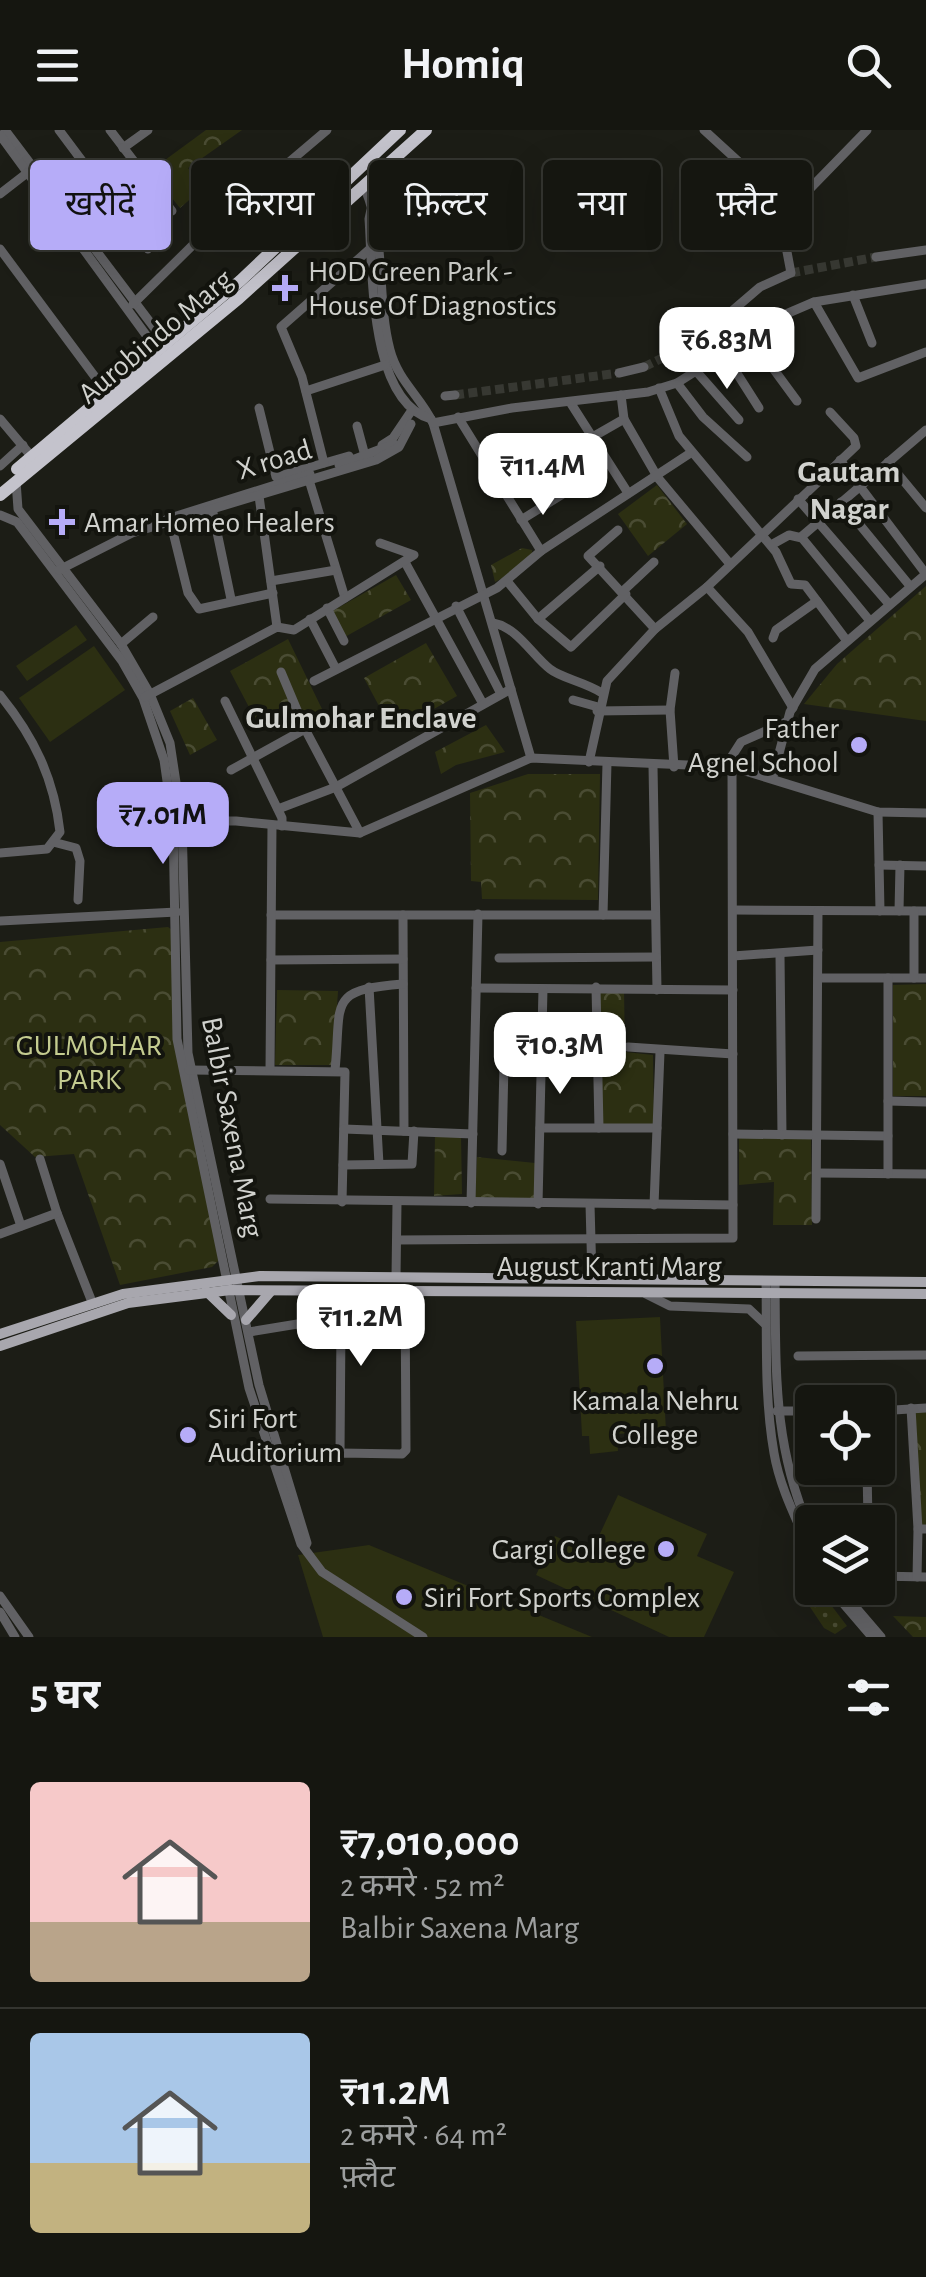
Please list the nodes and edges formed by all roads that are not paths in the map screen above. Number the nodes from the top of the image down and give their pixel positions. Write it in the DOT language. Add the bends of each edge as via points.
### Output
graph roads {
  1 [pos="58,130"];
  2 [pos="110,130"];
  3 [pos="148,130"];
  4 [pos="326,130"];
  5 [pos="400,130"];
  6 [pos="426,130"];
  7 [pos="437,130"];
  8 [pos="704,130"];
  9 [pos="867,130"];
  10 [pos="2,133"];
  11 [pos="123,148"];
  12 [pos="81,160"];
  13 [pos="132,160"];
  14 [pos="394,160"];
  15 [pos="406,160"];
  16 [pos="737,160"];
  17 [pos="30,170"];
  18 [pos="27,173"];
  19 [pos="369,184"];
  20 [pos="812,187"];
  21 [pos="365,188"];
  22 [pos="0,194"];
  23 [pos="369,198"];
  24 [pos="0,250"];
  25 [pos="91,250"];
  26 [pos="369,250"];
  27 [pos="371,250"];
  28 [pos="381,250"];
  29 [pos="787,250"];
  30 [pos="926,250"];
  31 [pos="876,257"];
  32 [pos="924,284"];
  33 [pos="853,295"];
  34 [pos="926,295"];
  35 [pos="814,302"];
  36 [pos="132,304"];
  37 [pos="750,337"];
  38 [pos="698,341"];
  39 [pos="872,343"];
  40 [pos="161,346"];
  41 [pos="926,352"];
  42 [pos="724,353"];
  43 [pos="385,365"];
  44 [pos="644,367"];
  45 [pos="696,371"];
  46 [pos="619,373"];
  47 [pos="677,383"];
  48 [pos="660,388"];
  49 [pos="306,391"];
  50 [pos="107,393"];
  51 [pos="621,396"];
  52 [pos="797,401"];
  53 [pos="570,402"];
  54 [pos="259,408"];
  55 [pos="759,408"];
  56 [pos="830,412"];
  57 [pos="413,416"];
  58 [pos="458,417"];
  59 [pos="624,419"];
  60 [pos="0,420"];
  61 [pos="740,420"];
  62 [pos="432,421"];
  63 [pos="357,426"];
  64 [pos="926,430"];
  65 [pos="591,434"];
  66 [pos="23,445"];
  67 [pos="364,452"];
  68 [pos="692,452"];
  69 [pos="32,457"];
  70 [pos="747,457"];
  71 [pos="840,460"];
  72 [pos="888,462"];
  73 [pos="324,463"];
  74 [pos="0,466"];
  75 [pos="592,476"];
  76 [pos="658,478"];
  77 [pos="308,480"];
  78 [pos="16,481"];
  79 [pos="0,484"];
  80 [pos="860,486"];
  81 [pos="502,490"];
  82 [pos="628,493"];
  83 [pos="0,495"];
  84 [pos="259,496"];
  85 [pos="798,499"];
  86 [pos="841,502"];
  87 [pos="926,508"];
  88 [pos="213,512"];
  89 [pos="0,515"];
  90 [pos="20,519"];
  91 [pos="521,520"];
  92 [pos="818,522"];
  93 [pos="171,524"];
  94 [pos="618,530"];
  95 [pos="132,533"];
  96 [pos="762,533"];
  97 [pos="801,537"];
  98 [pos="380,542"];
  99 [pos="771,545"];
  100 [pos="542,551"];
  101 [pos="654,562"];
  102 [pos="406,564"];
  103 [pos="730,564"];
  104 [pos="600,566"];
  105 [pos="60,569"];
  106 [pos="336,570"];
  107 [pos="926,574"];
  108 [pos="507,580"];
  109 [pos="271,581"];
  110 [pos="910,586"];
  111 [pos="706,587"];
  112 [pos="273,593"];
  113 [pos="624,593"];
  114 [pos="485,594"];
  115 [pos="345,598"];
  116 [pos="230,600"];
  117 [pos="817,601"];
  118 [pos="889,604"];
  119 [pos="456,606"];
  120 [pos="327,608"];
  121 [pos="153,617"];
  122 [pos="435,617"];
  123 [pos="310,619"];
  124 [pos="538,619"];
  125 [pos="870,621"];
  126 [pos="494,623"];
  127 [pos="278,627"];
  128 [pos="655,628"];
  129 [pos="774,638"];
  130 [pos="344,641"];
  131 [pos="847,641"];
  132 [pos="122,644"];
  133 [pos="336,668"];
  134 [pos="282,672"];
  135 [pos="674,673"];
  136 [pos="314,681"];
  137 [pos="506,692"];
  138 [pos="602,693"];
  139 [pos="0,694"];
  140 [pos="147,696"];
  141 [pos="573,700"];
  142 [pos="225,701"];
  143 [pos="483,704"];
  144 [pos="793,708"];
  145 [pos="598,709"];
  146 [pos="670,710"];
  147 [pos="788,721"];
  148 [pos="304,729"];
  149 [pos="252,758"];
  150 [pos="531,758"];
  151 [pos="589,762"];
  152 [pos="608,763"];
  153 [pos="653,766"];
  154 [pos="674,767"];
  155 [pos="729,768"];
  156 [pos="231,770"];
  157 [pos="773,776"];
  158 [pos="336,787"];
  159 [pos="278,809"];
  160 [pos="878,812"];
  161 [pos="926,813"];
  162 [pos="177,821"];
  163 [pos="277,826"];
  164 [pos="360,833"];
  165 [pos="52,842"];
  166 [pos="0,852"];
  167 [pos="879,865"];
  168 [pos="900,865"];
  169 [pos="926,866"];
  170 [pos="78,900"];
  171 [pos="733,910"];
  172 [pos="818,911"];
  173 [pos="880,911"];
  174 [pos="899,911"];
  175 [pos="178,912"];
  176 [pos="914,912"];
  177 [pos="926,912"];
  178 [pos="402,914"];
  179 [pos="478,914"];
  180 [pos="271,915"];
  181 [pos="603,915"];
  182 [pos="656,915"];
  183 [pos="1,916"];
  184 [pos="818,950"];
  185 [pos="780,955"];
  186 [pos="656,956"];
  187 [pos="733,956"];
  188 [pos="499,958"];
  189 [pos="403,959"];
  190 [pos="271,960"];
  191 [pos="818,978"];
  192 [pos="888,978"];
  193 [pos="914,978"];
  194 [pos="926,978"];
  195 [pos="403,984"];
  196 [pos="369,986"];
  197 [pos="596,986"];
  198 [pos="476,988"];
  199 [pos="544,989"];
  200 [pos="657,990"];
  201 [pos="733,990"];
  202 [pos="543,1018"];
  203 [pos="628,1048"];
  204 [pos="660,1052"];
  205 [pos="733,1054"];
  206 [pos="188,1070"];
  207 [pos="270,1070"];
  208 [pos="335,1070"];
  209 [pos="888,1101"];
  210 [pos="926,1102"];
  211 [pos="540,1128"];
  212 [pos="599,1128"];
  213 [pos="657,1128"];
  214 [pos="344,1129"];
  215 [pos="376,1130"];
  216 [pos="409,1131"];
  217 [pos="472,1134"];
  218 [pos="733,1134"];
  219 [pos="782,1135"];
  220 [pos="818,1135"];
  221 [pos="888,1136"];
  222 [pos="502,1151"];
  223 [pos="40,1159"];
  224 [pos="0,1164"];
  225 [pos="379,1164"];
  226 [pos="343,1165"];
  227 [pos="818,1174"];
  228 [pos="888,1174"];
  229 [pos="926,1174"];
  230 [pos="270,1199"];
  231 [pos="342,1202"];
  232 [pos="397,1202"];
  233 [pos="471,1203"];
  234 [pos="538,1204"];
  235 [pos="590,1204"];
  236 [pos="654,1204"];
  237 [pos="733,1205"];
  238 [pos="58,1212"];
  239 [pos="816,1218"];
  240 [pos="21,1226"];
  241 [pos="0,1234"];
  242 [pos="591,1236"];
  243 [pos="397,1240"];
  244 [pos="396,1277"];
  245 [pos="592,1278"];
  246 [pos="926,1282"];
  247 [pos="235,1285"];
  248 [pos="771,1286"];
  249 [pos="405,1290"];
  250 [pos="639,1290"];
  251 [pos="271,1291"];
  252 [pos="206,1292"];
  253 [pos="926,1294"];
  254 [pos="92,1302"];
  255 [pos="230,1315"];
  256 [pos="248,1326"];
  257 [pos="766,1327"];
  258 [pos="0,1334"];
  259 [pos="0,1346"];
  260 [pos="926,1355"];
  261 [pos="798,1356"];
  262 [pos="911,1408"];
  263 [pos="926,1408"];
  264 [pos="895,1409"];
  265 [pos="778,1412"];
  266 [pos="795,1412"];
  267 [pos="340,1453"];
  268 [pos="279,1462"];
  269 [pos="801,1505"];
  270 [pos="795,1517"];
  271 [pos="922,1529"];
  272 [pos="895,1576"];
  273 [pos="922,1577"];
  274 [pos="0,1596"];
  275 [pos="845,1605"];
  276 [pos="854,1605"];
  277 [pos="0,1612"];
  278 [pos="15,1637"];
  279 [pos="29,1637"];
  280 [pos="423,1637"];
  281 [pos="872,1637"];
  282 [pos="881,1637"];
  1 -- 12 [label="street"];
  2 -- 11 [label="street"];
  3 -- 11 [label="street"];
  4 -- 36 [label="street"];
  5 -- 40 [label="highway, Aurobindo Marg"];
  6 -- 14 [label="highway, Aurobindo Marg"];
  7 -- 15 [label="highway"];
  8 -- 16 [label="street"];
  9 -- 20 [label="street"];
  10 -- 17 [label="street"];
  10 -- 18 [label="street"];
  11 -- 13 [label="street"];
  18 -- 22 [label="street"];
  18 -- 40 [label="street"];
  19 -- 21 [label="highway, Aurobindo Marg"];
  21 -- 23 [label="street"];
  21 -- 78 [label="highway, Aurobindo Marg"];
  24 -- 50 [label="street"];
  25 -- 36 [label="street"];
  26 -- 49 [label="street" via="280,326"];
  27 -- 43 [label="street"];
  28 -- 62 [label="street" via="390,351 404,386"];
  29 -- 38 [label="street" via="791,273 760,286"];
  30 -- 31 [label="street"];
  32 -- 33 [label="street"];
  32 -- 34 [label="street"];
  33 -- 35 [label="street"];
  33 -- 39 [label="street"];
  35 -- 37 [label="street"];
  35 -- 41 [label="street" via="861,379"];
  36 -- 40 [label="street"];
  37 -- 42 [label="street"];
  37 -- 52 [label="street"];
  40 -- 50 [label="highway, Aurobindo Marg" via="133,361"];
  42 -- 45 [label="street"];
  42 -- 55 [label="street"];
  43 -- 49 [label="street"];
  43 -- 57 [label="street"];
  44 -- 46 [label="street"];
  45 -- 47 [label="street"];
  45 -- 61 [label="street"];
  47 -- 48 [label="street"];
  47 -- 70 [label="street"];
  48 -- 51 [label="street"];
  48 -- 68 [label="street" via="670,422"];
  49 -- 73 [label="street"];
  50 -- 69 [label="highway, Aurobindo Marg"];
  51 -- 53 [label="street"];
  51 -- 59 [label="street"];
  53 -- 58 [label="street"];
  53 -- 65 [label="street"];
  54 -- 73 [label="street" via="276,477"];
  56 -- 71 [label="street" via="857,442"];
  57 -- 62 [label="street"];
  57 -- 67 [label="street" via="393,438"];
  57 -- 77 [label="street" via="407,437 386,456"];
  57 -- 95 [label="street, X road" via="396,443 378,452"];
  58 -- 62 [label="street"];
  58 -- 81 [label="street"];
  59 -- 65 [label="street"];
  59 -- 76 [label="street"];
  60 -- 66 [label="street"];
  62 -- 114 [label="street"];
  63 -- 67 [label="street"];
  64 -- 72 [label="street"];
  65 -- 81 [label="street"];
  65 -- 82 [label="street"];
  66 -- 69 [label="street"];
  66 -- 74 [label="street"];
  67 -- 73 [label="street"];
  68 -- 76 [label="street"];
  68 -- 96 [label="street"];
  69 -- 79 [label="highway, Aurobindo Marg"];
  71 -- 80 [label="street"];
  71 -- 85 [label="street"];
  72 -- 80 [label="street"];
  72 -- 87 [label="street"];
  75 -- 91 [label="street"];
  76 -- 82 [label="street"];
  76 -- 103 [label="street"];
  77 -- 84 [label="street"];
  77 -- 106 [label="street"];
  78 -- 83 [label="highway, Aurobindo Marg"];
  78 -- 90 [label="street, Balbir Saxena Marg"];
  80 -- 86 [label="street"];
  80 -- 107 [label="street"];
  81 -- 91 [label="street"];
  82 -- 100 [label="street"];
  84 -- 88 [label="street"];
  84 -- 109 [label="street"];
  85 -- 92 [label="street"];
  85 -- 96 [label="street"];
  86 -- 92 [label="street"];
  86 -- 110 [label="street"];
  88 -- 93 [label="street"];
  88 -- 116 [label="street"];
  89 -- 90 [label="street"];
  90 -- 105 [label="street, Balbir Saxena Marg"];
  91 -- 100 [label="street"];
  92 -- 97 [label="street"];
  92 -- 118 [label="street"];
  93 -- 95 [label="street"];
  93 -- 116 [label="street" via="188,593 199,609"];
  94 -- 104 [label="street" via="588,556"];
  95 -- 105 [label="street"];
  96 -- 99 [label="street"];
  96 -- 103 [label="street"];
  97 -- 99 [label="street"];
  97 -- 125 [label="street"];
  98 -- 102 [label="street" via="412,552"];
  99 -- 117 [label="street" via="791,584 806,585"];
  100 -- 108 [label="street"];
  101 -- 113 [label="street"];
  102 -- 115 [label="street"];
  102 -- 122 [label="street"];
  103 -- 111 [label="street"];
  104 -- 113 [label="street"];
  104 -- 124 [label="street"];
  105 -- 132 [label="street, Balbir Saxena Marg"];
  105 -- 140 [label="street, Balbir Saxena Marg"];
  106 -- 109 [label="street"];
  106 -- 115 [label="street"];
  107 -- 110 [label="street"];
  108 -- 114 [label="street"];
  108 -- 124 [label="street"];
  109 -- 112 [label="street"];
  110 -- 118 [label="street"];
  111 -- 128 [label="street"];
  111 -- 144 [label="street" via="748,632"];
  112 -- 116 [label="street"];
  112 -- 127 [label="street"];
  113 -- 124 [label="street" via="571,647"];
  113 -- 128 [label="street"];
  114 -- 119 [label="street"];
  114 -- 126 [label="street"];
  115 -- 120 [label="street"];
  117 -- 129 [label="street"];
  117 -- 131 [label="street"];
  118 -- 125 [label="street"];
  119 -- 122 [label="street"];
  119 -- 137 [label="street"];
  120 -- 123 [label="street"];
  120 -- 130 [label="street"];
  121 -- 132 [label="street"];
  122 -- 133 [label="street"];
  122 -- 143 [label="street"];
  123 -- 127 [label="street" via="294,630"];
  123 -- 133 [label="street"];
  125 -- 131 [label="street"];
  126 -- 137 [label="street"];
  126 -- 138 [label="street" via="508,628 555,674"];
  127 -- 140 [label="street"];
  128 -- 138 [label="street"];
  131 -- 144 [label="street" via="820,663"];
  132 -- 140 [label="street, Balbir Saxena Marg"];
  133 -- 136 [label="street"];
  134 -- 148 [label="street"];
  135 -- 146 [label="street"];
  137 -- 143 [label="street"];
  137 -- 150 [label="street"];
  138 -- 145 [label="street"];
  139 -- 165 [label="street" via="41,755 55,792 60,832"];
  140 -- 162 [label="street, Balbir Saxena Marg" via="174,759"];
  141 -- 145 [label="street"];
  142 -- 149 [label="street"];
  143 -- 158 [label="street"];
  144 -- 147 [label="street"];
  145 -- 146 [label="street"];
  145 -- 151 [label="street"];
  146 -- 154 [label="street"];
  147 -- 155 [label="street" via="741,742"];
  147 -- 157 [label="street"];
  148 -- 149 [label="street"];
  148 -- 158 [label="street"];
  149 -- 156 [label="street"];
  149 -- 159 [label="street"];
  150 -- 151 [label="street"];
  150 -- 164 [label="street"];
  151 -- 152 [label="street"];
  152 -- 153 [label="street"];
  152 -- 181 [label="street"];
  153 -- 154 [label="street"];
  153 -- 182 [label="street"];
  154 -- 155 [label="street"];
  155 -- 157 [label="street"];
  155 -- 171 [label="street"];
  157 -- 160 [label="street"];
  158 -- 159 [label="street"];
  158 -- 164 [label="street"];
  159 -- 163 [label="street"];
  160 -- 161 [label="street"];
  160 -- 167 [label="street"];
  162 -- 163 [label="street"];
  162 -- 175 [label="street, Balbir Saxena Marg"];
  163 -- 164 [label="street"];
  163 -- 180 [label="street"];
  165 -- 166 [label="street" via="47,850"];
  165 -- 170 [label="street" via="76,848"];
  167 -- 168 [label="street"];
  167 -- 173 [label="street"];
  168 -- 169 [label="street"];
  168 -- 174 [label="street"];
  171 -- 172 [label="street"];
  171 -- 187 [label="street"];
  172 -- 173 [label="street"];
  172 -- 184 [label="street"];
  173 -- 174 [label="street"];
  174 -- 176 [label="street"];
  175 -- 183 [label="street"];
  175 -- 206 [label="street, Balbir Saxena Marg"];
  176 -- 177 [label="street"];
  176 -- 193 [label="street"];
  178 -- 179 [label="street"];
  178 -- 180 [label="street"];
  178 -- 189 [label="street"];
  179 -- 181 [label="street"];
  179 -- 198 [label="street"];
  180 -- 190 [label="street"];
  181 -- 182 [label="street"];
  182 -- 186 [label="street"];
  184 -- 185 [label="street"];
  184 -- 191 [label="street"];
  185 -- 187 [label="street"];
  185 -- 219 [label="street"];
  186 -- 188 [label="street"];
  186 -- 200 [label="street"];
  187 -- 201 [label="street"];
  189 -- 190 [label="street"];
  189 -- 195 [label="street"];
  190 -- 207 [label="street"];
  191 -- 192 [label="street"];
  191 -- 220 [label="street"];
  192 -- 193 [label="street"];
  192 -- 209 [label="street"];
  193 -- 194 [label="street"];
  195 -- 196 [label="street"];
  195 -- 216 [label="street"];
  196 -- 208 [label="street" via="343,1000"];
  196 -- 215 [label="street"];
  197 -- 199 [label="street"];
  197 -- 200 [label="street"];
  197 -- 212 [label="street"];
  198 -- 199 [label="street"];
  198 -- 217 [label="street"];
  199 -- 202 [label="street"];
  200 -- 201 [label="street"];
  201 -- 205 [label="street"];
  202 -- 211 [label="street"];
  202 -- 222 [label="street" via="505,1020"];
  203 -- 204 [label="street"];
  204 -- 205 [label="street"];
  204 -- 213 [label="street"];
  205 -- 218 [label="street"];
  206 -- 207 [label="street"];
  206 -- 247 [label="street, Balbir Saxena Marg"];
  207 -- 208 [label="street"];
  208 -- 214 [label="street" via="346,1074"];
  209 -- 210 [label="street"];
  209 -- 221 [label="street"];
  211 -- 212 [label="street"];
  211 -- 234 [label="street"];
  212 -- 213 [label="street"];
  213 -- 236 [label="street"];
  214 -- 215 [label="street"];
  214 -- 226 [label="street"];
  215 -- 216 [label="street"];
  215 -- 225 [label="street"];
  216 -- 217 [label="street"];
  216 -- 225 [label="street" via="415,1163"];
  217 -- 233 [label="street"];
  218 -- 219 [label="street"];
  218 -- 237 [label="street"];
  219 -- 220 [label="street"];
  220 -- 221 [label="street"];
  220 -- 227 [label="street"];
  221 -- 228 [label="street"];
  223 -- 238 [label="street"];
  224 -- 240 [label="street"];
  225 -- 226 [label="street"];
  226 -- 231 [label="street"];
  227 -- 228 [label="street"];
  227 -- 239 [label="street"];
  228 -- 229 [label="street"];
  230 -- 231 [label="street"];
  231 -- 232 [label="street"];
  232 -- 233 [label="street"];
  232 -- 243 [label="street"];
  233 -- 234 [label="street"];
  234 -- 235 [label="street"];
  235 -- 236 [label="street"];
  235 -- 242 [label="street"];
  236 -- 237 [label="street"];
  237 -- 242 [label="street" via="733,1238"];
  238 -- 240 [label="street"];
  238 -- 254 [label="street"];
  240 -- 241 [label="street"];
  242 -- 243 [label="street"];
  242 -- 245 [label="street"];
  243 -- 244 [label="street"];
  244 -- 245 [label="main road, August Kranti Marg"];
  244 -- 247 [label="main road, August Kranti Marg"];
  245 -- 248 [label="main road, August Kranti Marg"];
  246 -- 248 [label="main road, August Kranti Marg"];
  247 -- 251 [label="main road, August Kranti Marg"];
  247 -- 252 [label="main road, August Kranti Marg"];
  247 -- 254 [label="main road, August Kranti Marg"];
  247 -- 255 [label="street"];
  247 -- 256 [label="street"];
  248 -- 250 [label="main road, August Kranti Marg"];
  248 -- 253 [label="main road, August Kranti Marg"];
  248 -- 257 [label="street"];
  248 -- 265 [label="street"];
  249 -- 250 [label="main road, August Kranti Marg"];
  249 -- 251 [label="main road, August Kranti Marg"];
  249 -- 267 [label="street" via="406,1450"];
  250 -- 257 [label="street" via="670,1306 749,1309"];
  251 -- 256 [label="main road"];
  252 -- 255 [label="main road"];
  252 -- 259 [label="main road, August Kranti Marg" via="128,1304"];
  254 -- 258 [label="main road, August Kranti Marg"];
  255 -- 268 [label="street" via="248,1388"];
  256 -- 267 [label="street" via="328,1319 340,1325"];
  256 -- 268 [label="street"];
  257 -- 270 [label="street" via="774,1456"];
  260 -- 261 [label="street"];
  262 -- 263 [label="street"];
  262 -- 264 [label="street"];
  262 -- 271 [label="street"];
  265 -- 266 [label="street"];
  265 -- 269 [label="street" via="783,1456"];
  267 -- 268 [label="street"];
  268 -- 280 [label="street" via="305,1547 322,1572"];
  271 -- 273 [label="street"];
  272 -- 273 [label="street"];
  274 -- 279 [label="street"];
  275 -- 281 [label="street"];
  276 -- 282 [label="street"];
  277 -- 278 [label="street"];
}
